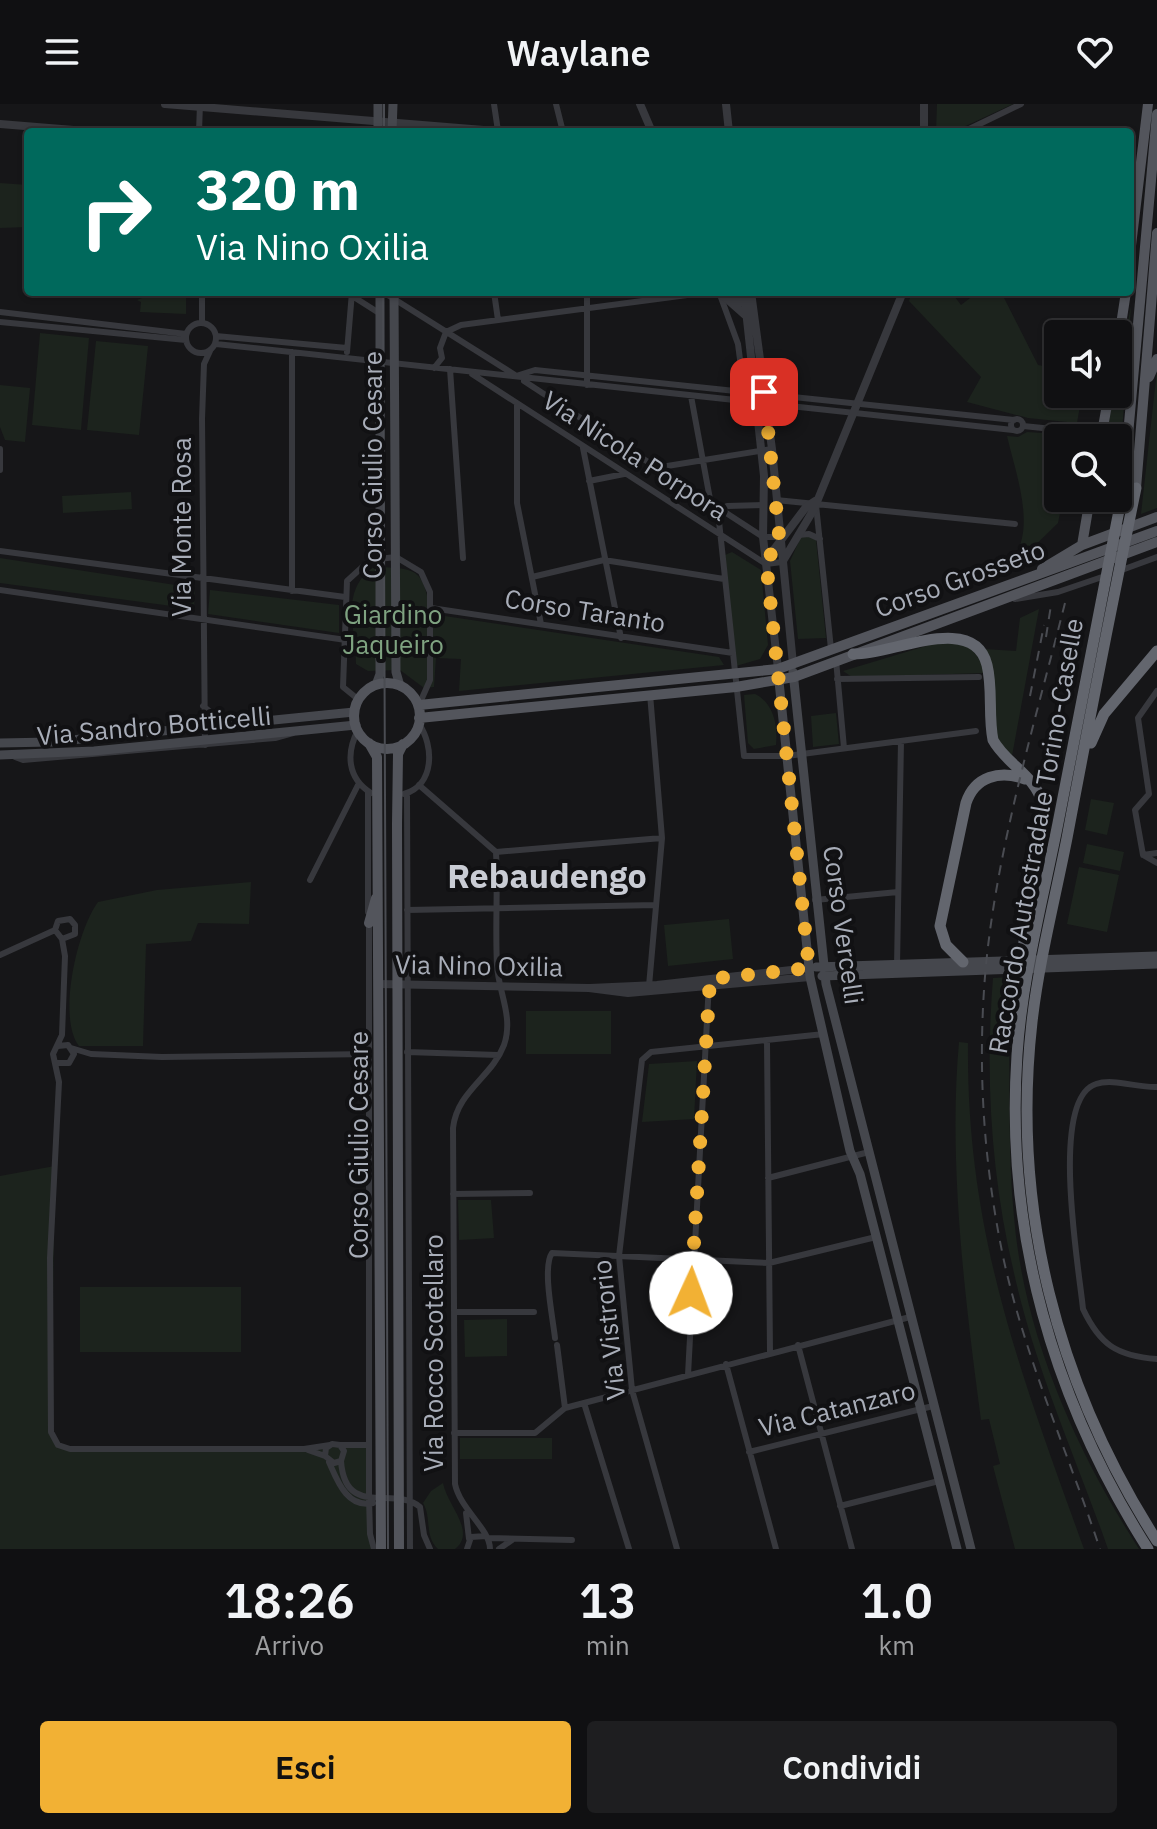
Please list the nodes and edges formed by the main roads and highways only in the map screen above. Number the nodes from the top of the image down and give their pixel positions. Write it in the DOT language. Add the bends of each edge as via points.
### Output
graph roads {
  1 [pos="378,104"];
  2 [pos="393,104"];
  3 [pos="1147,105"];
  4 [pos="1157,114"];
  5 [pos="378,126"];
  6 [pos="392,127"];
  7 [pos="1140,169"];
  8 [pos="1147,200"];
  9 [pos="1134,220"];
  10 [pos="1157,233"];
  11 [pos="1157,241"];
  12 [pos="1144,295"];
  13 [pos="381,296"];
  14 [pos="394,296"];
  15 [pos="1131,320"];
  16 [pos="1157,359"];
  17 [pos="1144,390"];
  18 [pos="1130,424"];
  19 [pos="1136,488"];
  20 [pos="1088,512"];
  21 [pos="1119,512"];
  22 [pos="1154,518"];
  23 [pos="1154,537"];
  24 [pos="1084,544"];
  25 [pos="1020,582"];
  26 [pos="1157,651"];
  27 [pos="853,654"];
  28 [pos="793,664"];
  29 [pos="779,674"];
  30 [pos="794,677"];
  31 [pos="376,685"];
  32 [pos="400,686"];
  33 [pos="419,705"];
  34 [pos="354,712"];
  35 [pos="419,721"];
  36 [pos="357,727"];
  37 [pos="0,743"];
  38 [pos="369,743"];
  39 [pos="403,744"];
  40 [pos="0,755"];
  41 [pos="1031,782"];
  42 [pos="1064,852"];
  43 [pos="378,892"];
  44 [pos="369,923"];
  45 [pos="1157,956"];
  46 [pos="1056,963"];
  47 [pos="1157,964"];
  48 [pos="964,965"];
  49 [pos="897,968"];
  50 [pos="823,971"];
  51 [pos="810,972"];
  52 [pos="844,975"];
  53 [pos="829,997"];
  54 [pos="1017,1056"];
  55 [pos="1157,1541"];
  56 [pos="381,1549"];
  57 [pos="399,1549"];
  58 [pos="957,1549"];
  59 [pos="971,1549"];
  60 [pos="1148,1549"];
  1 -- 5 [label="main road"];
  2 -- 6 [label="main road"];
  3 -- 7 [label="main road"];
  4 -- 8 [label="main road"];
  7 -- 8 [label="main road"];
  7 -- 9 [label="main road"];
  8 -- 12 [label="main road"];
  10 -- 11 [label="main road"];
  11 -- 12 [label="main road"];
  12 -- 15 [label="main road"];
  12 -- 17 [label="main road"];
  12 -- 18 [label="main road"];
  13 -- 31 [label="main road, Corso Giulio Cesare"];
  14 -- 32 [label="main road, Corso Giulio Cesare"];
  16 -- 17 [label="main road"];
  17 -- 19 [label="main road"];
  19 -- 42 [label="highway, Raccordo Autostradale Torino-Caselle"];
  20 -- 24 [label="main road"];
  21 -- 54 [label="highway, Raccordo Autostradale Torino-Caselle"];
  22 -- 24 [label="main road"];
  23 -- 25 [label="main road, Corso Grosseto"];
  23 -- 27 [label="main road, Corso Grosseto" via="1080,571"];
  24 -- 25 [label="main road"];
  25 -- 28 [label="main road, Corso Grosseto"];
  26 -- 42 [label="highway" via="1096,729"];
  27 -- 30 [label="main road, Corso Grosseto"];
  27 -- 41 [label="highway" via="945,637 974,645 987,665 993,740"];
  28 -- 29 [label="main road, Corso Grosseto"];
  28 -- 30 [label="main road, Corso Vercelli"];
  29 -- 30 [label="main road, Corso Grosseto"];
  29 -- 33 [label="main road"];
  29 -- 35 [label="main road" via="736,687"];
  29 -- 51 [label="main road, Corso Vercelli"];
  30 -- 50 [label="main road, Corso Vercelli"];
  31 -- 32 [label="main road"];
  31 -- 34 [label="main road"];
  32 -- 33 [label="main road"];
  33 -- 35 [label="main road"];
  34 -- 36 [label="main road"];
  34 -- 37 [label="main road, Via Sandro Botticelli"];
  35 -- 39 [label="main road"];
  36 -- 38 [label="main road"];
  36 -- 40 [label="main road, Via Sandro Botticelli"];
  38 -- 39 [label="main road" via="388,749"];
  38 -- 43 [label="main road, Corso Giulio Cesare" via="377,757 372,793"];
  39 -- 57 [label="main road, Corso Giulio Cesare" via="398,754 404,1500"];
  41 -- 48 [label="highway" via="1000,775 981,781 968,797 940,933"];
  41 -- 54 [label="highway" via="1040,794 1042,816 1016,1007"];
  42 -- 55 [label="highway, Raccordo Autostradale Torino-Caselle" via="1030,1042 1026,1132 1033,1223 1075,1382 1112,1465"];
  43 -- 44 [label="main road"];
  43 -- 56 [label="main road, Corso Giulio Cesare" via="373,1501"];
  45 -- 46 [label="main road"];
  46 -- 47 [label="main road"];
  46 -- 48 [label="main road"];
  48 -- 49 [label="main road"];
  49 -- 50 [label="main road"];
  49 -- 52 [label="main road"];
  50 -- 51 [label="main road"];
  50 -- 52 [label="main road"];
  50 -- 53 [label="main road, Corso Vercelli"];
  51 -- 58 [label="main road, Corso Vercelli" via="852,1156"];
  52 -- 53 [label="main road"];
  53 -- 59 [label="main road, Corso Vercelli"];
  54 -- 60 [label="highway, Raccordo Autostradale Torino-Caselle" via="1018,1186 1038,1303 1081,1426"];
}
